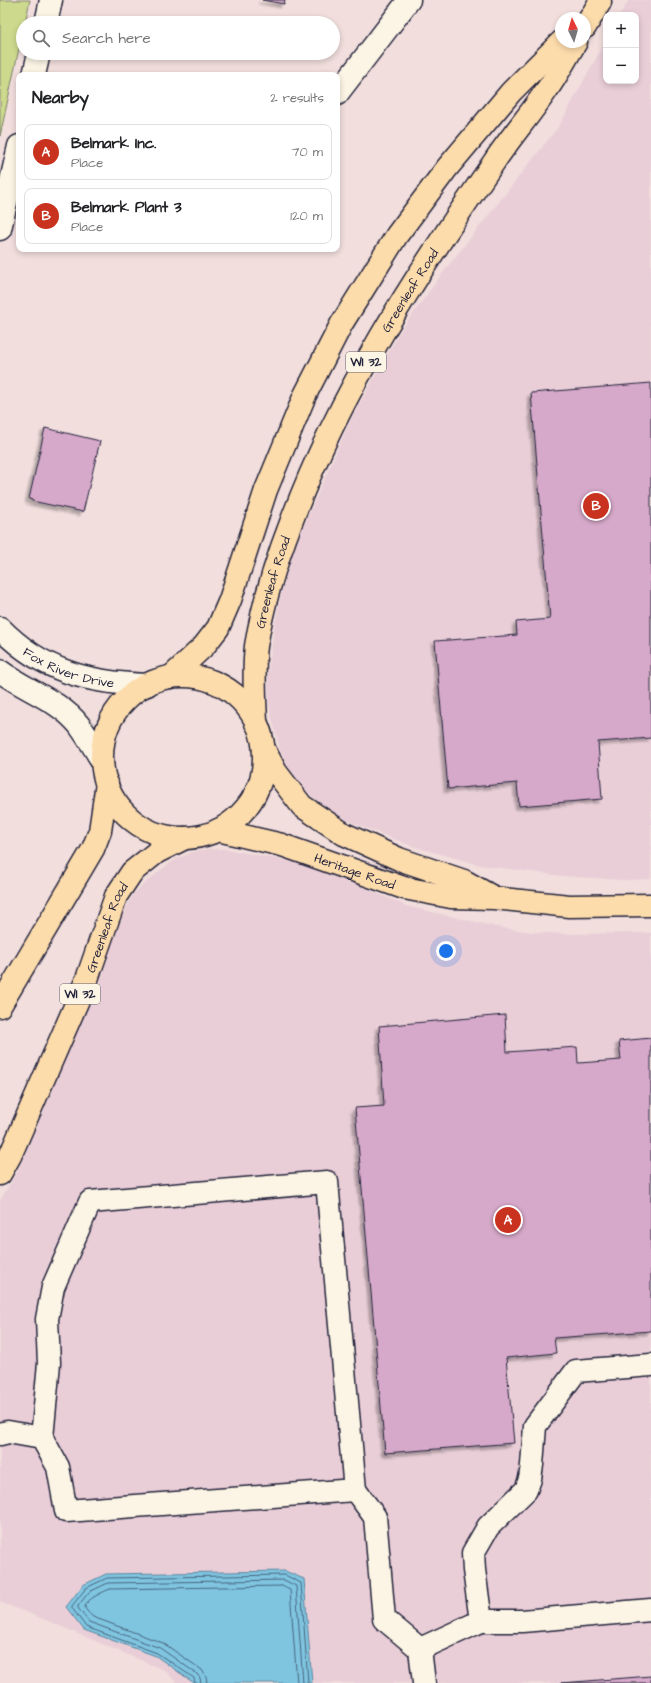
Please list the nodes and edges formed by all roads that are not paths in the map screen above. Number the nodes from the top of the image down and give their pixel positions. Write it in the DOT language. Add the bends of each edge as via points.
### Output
graph roads {
  1 [pos="51,0"];
  2 [pos="409,0"];
  3 [pos="601,1"];
  4 [pos="590,12"];
  5 [pos="48,16"];
  6 [pos="591,17"];
  7 [pos="555,48"];
  8 [pos="572,48"];
  9 [pos="37,60"];
  10 [pos="35,72"];
  11 [pos="340,90"];
  12 [pos="16,162"];
  13 [pos="0,229"];
  14 [pos="0,628"];
  15 [pos="1,674"];
  16 [pos="171,677"];
  17 [pos="147,685"];
  18 [pos="256,723"];
  19 [pos="263,747"];
  20 [pos="102,761"];
  21 [pos="106,783"];
  22 [pos="218,830"];
  23 [pos="185,838"];
  24 [pos="494,898"];
  25 [pos="651,905"];
  26 [pos="0,1006"];
  27 [pos="0,1174"];
  28 [pos="651,1365"];
  29 [pos="0,1434"];
  30 [pos="42,1438"];
  31 [pos="355,1490"];
  32 [pos="651,1610"];
  33 [pos="481,1620"];
  34 [pos="420,1648"];
  35 [pos="424,1683"];
  1 -- 5 [label="street"];
  2 -- 11 [label="street"];
  3 -- 4 [label="main road"];
  3 -- 6 [label="main road"];
  7 -- 16 [label="main road, WI 32" via="512,92 447,168 397,235 342,323 305,395 266,490 230,600 218,628 204,646"];
  8 -- 18 [label="main road, Greenleaf Road / WI 32" via="547,90 495,161 421,271 366,362 331,429 278,557 263,613 256,647"];
  9 -- 10 [label="street"];
  12 -- 13 [label="street"];
  14 -- 17 [label="street, Fox River Drive" via="13,641 44,663 81,677 121,684"];
  15 -- 20 [label="street" via="56,705 78,724"];
  16 -- 17 [label="main road, WI 32"];
  16 -- 18 [label="main road" via="197,678 221,686 242,701"];
  17 -- 20 [label="main road, WI 32" via="126,700 112,718 104,739"];
  18 -- 19 [label="main road, WI 32"];
  19 -- 22 [label="main road, WI 32" via="263,772 254,796 238,816"];
  19 -- 24 [label="main road, Heritage Road" via="276,772 302,806 344,834 399,859 464,881"];
  20 -- 21 [label="main road, WI 32"];
  21 -- 23 [label="main road" via="124,812 142,826 162,835"];
  21 -- 26 [label="main road, WI 32" via="100,831 92,849"];
  22 -- 23 [label="main road, WI 32"];
  22 -- 24 [label="main road, Heritage Road" via="282,845 404,888 451,898"];
  23 -- 27 [label="main road, Greenleaf Road / WI 32" via="157,852 132,872 116,896 84,986"];
  24 -- 25 [label="main road, Heritage Road" via="569,906"];
  28 -- 33 [label="street" via="576,1371 535,1426 532,1466 526,1490 488,1527 473,1553"];
  29 -- 30 [label="street" via="8,1432"];
  30 -- 31 [label="street" via="58,1467 66,1511"];
  30 -- 31 [label="street" via="49,1363 47,1319 53,1287 90,1202 327,1182"];
  31 -- 34 [label="street" via="374,1517 384,1620"];
  32 -- 33 [label="street" via="522,1620"];
  33 -- 34 [label="street"];
  34 -- 35 [label="street"];
}
